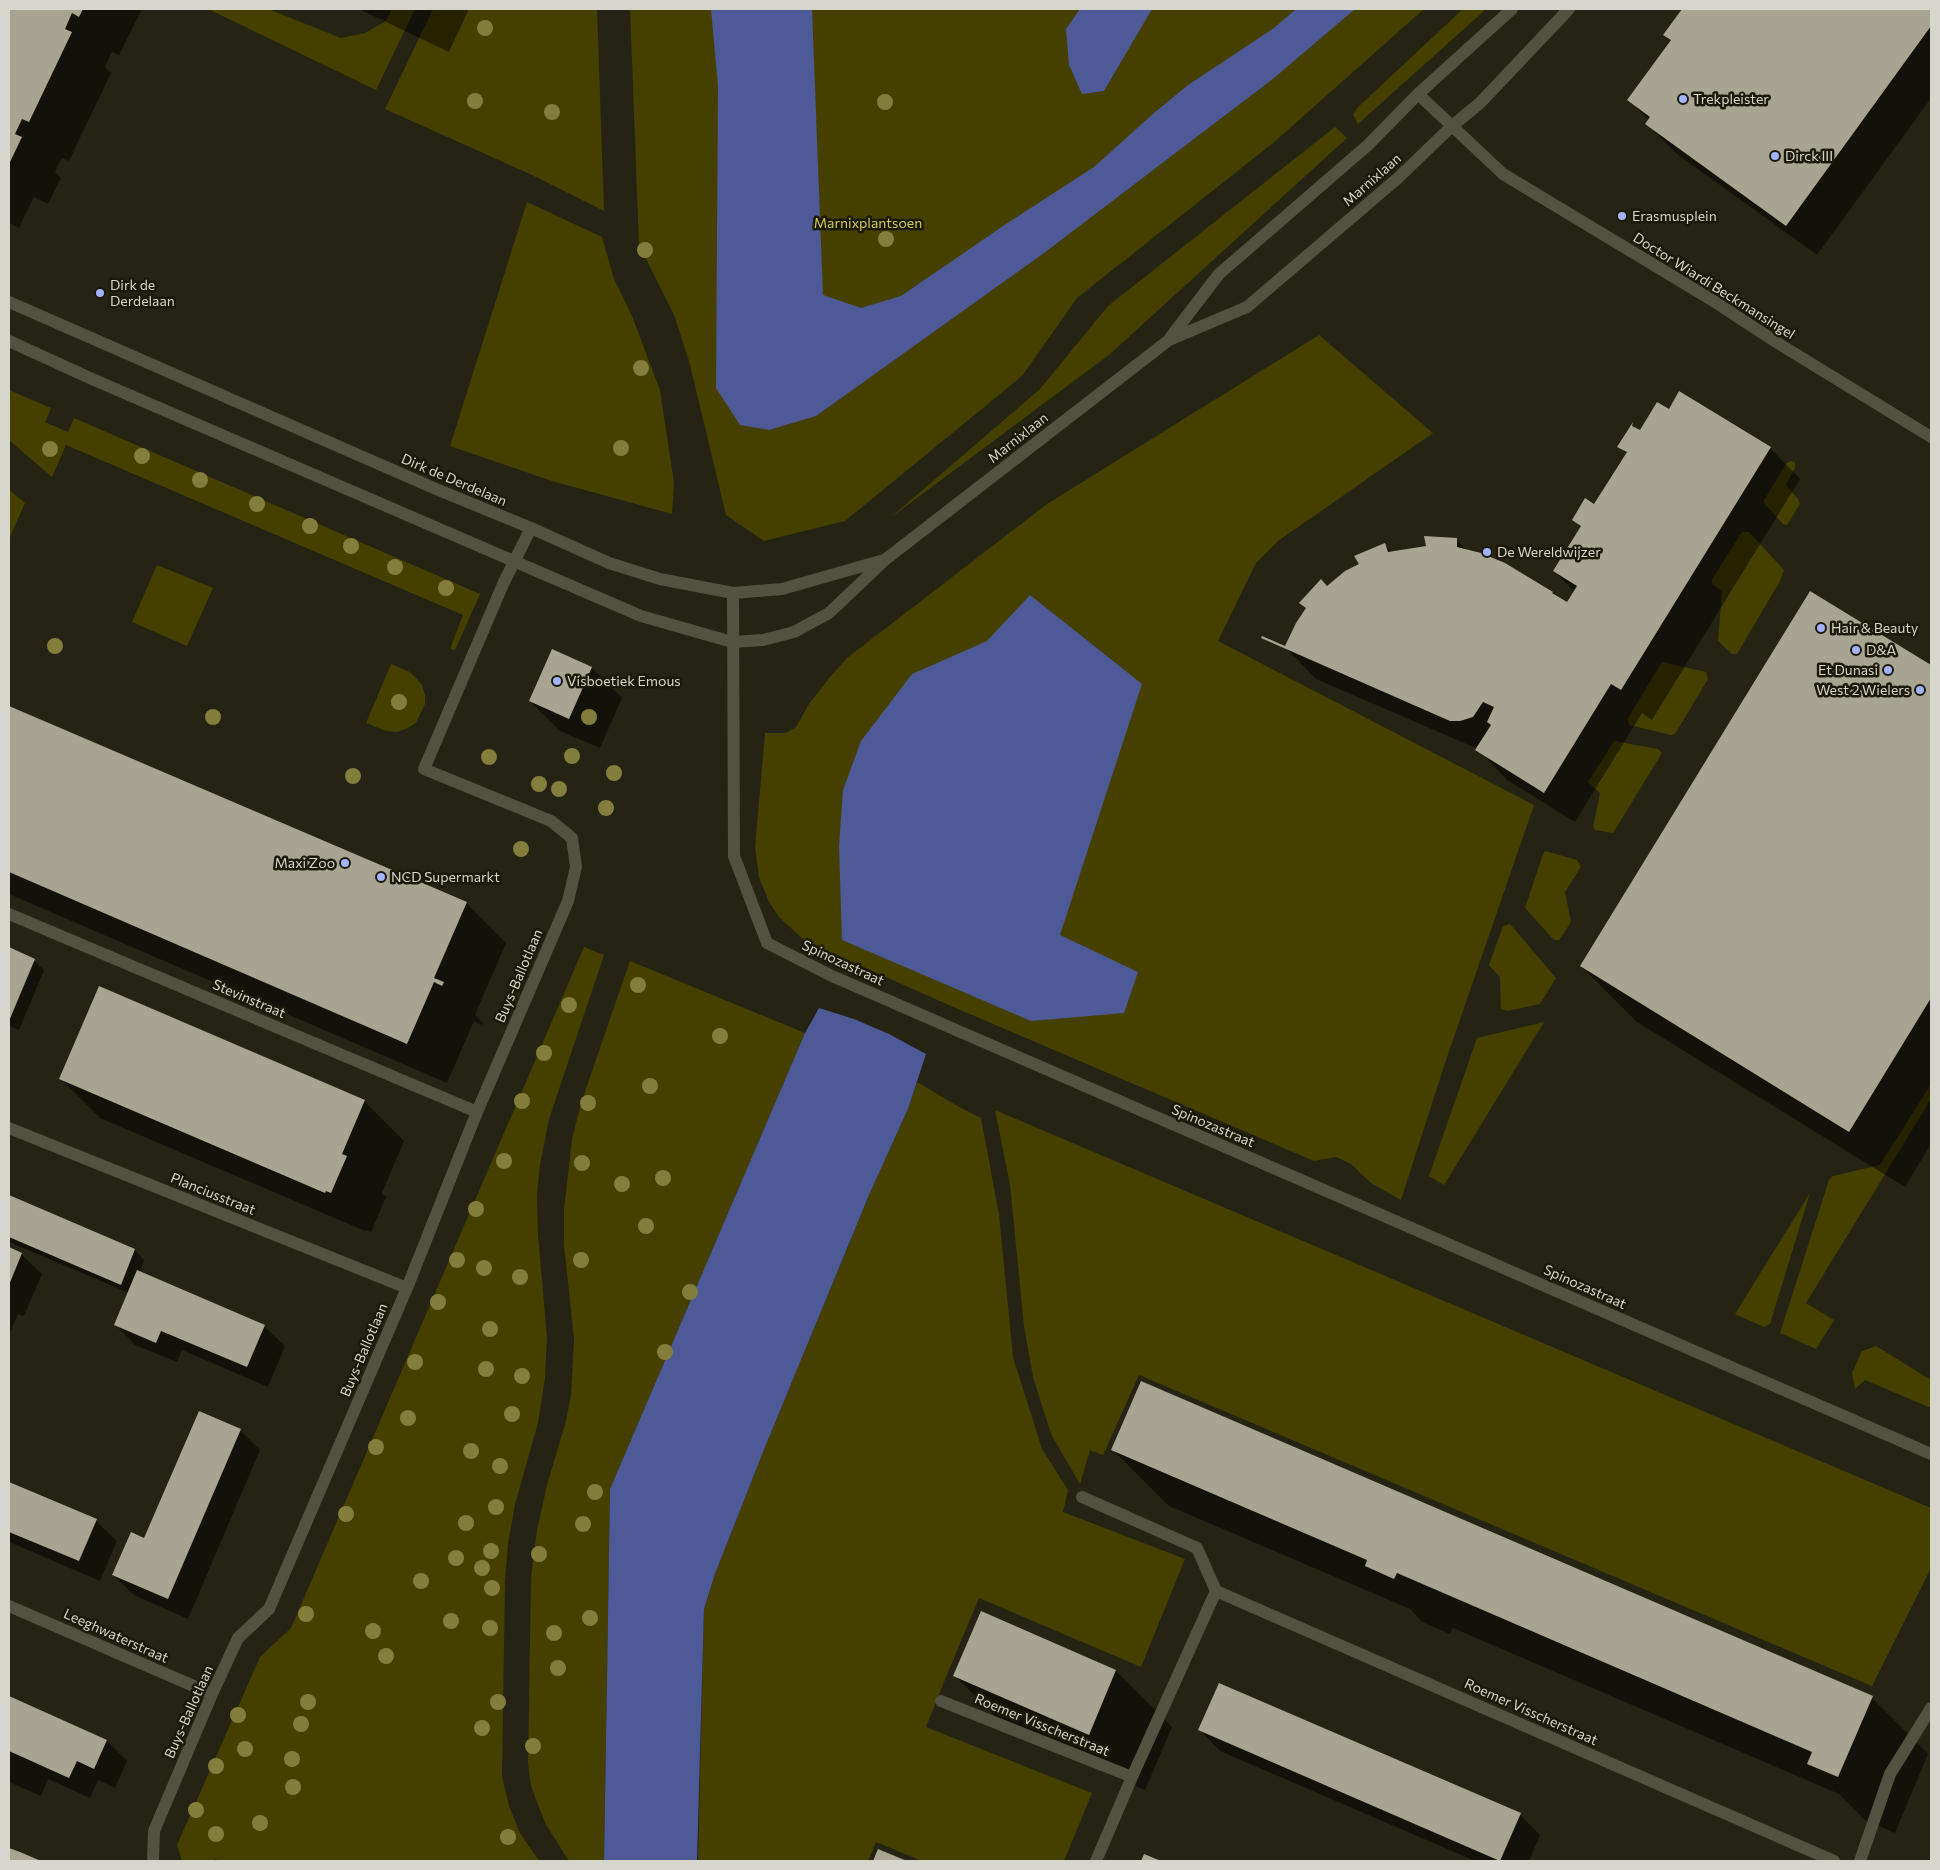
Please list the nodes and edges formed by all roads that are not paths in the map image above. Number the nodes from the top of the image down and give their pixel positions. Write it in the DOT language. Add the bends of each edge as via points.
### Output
graph roads {
  1 [pos="1512,9"];
  2 [pos="1569,9"];
  3 [pos="1418,94"];
  4 [pos="1452,126"];
  5 [pos="9,302"];
  6 [pos="1169,340"];
  7 [pos="9,341"];
  8 [pos="1931,437"];
  9 [pos="531,528"];
  10 [pos="886,559"];
  11 [pos="516,561"];
  12 [pos="733,594"];
  13 [pos="732,642"];
  14 [pos="9,914"];
  15 [pos="477,1112"];
  16 [pos="9,1128"];
  17 [pos="407,1288"];
  18 [pos="1931,1454"];
  19 [pos="1082,1496"];
  20 [pos="1216,1592"];
  21 [pos="9,1606"];
  22 [pos="212,1694"];
  23 [pos="941,1701"];
  24 [pos="1931,1708"];
  25 [pos="1132,1777"];
  26 [pos="153,1861"];
  27 [pos="1096,1861"];
  28 [pos="1834,1861"];
  29 [pos="1860,1861"];
  1 -- 3 [label="street, Marnixlaan"];
  2 -- 4 [label="street, Marnixlaan" via="1480,103"];
  3 -- 4 [label="street, Doctor Wiardi Beckmansingel"];
  3 -- 6 [label="street, Marnixlaan" via="1368,145 1219,274"];
  4 -- 6 [label="street, Marnixlaan" via="1398,178 1247,307"];
  4 -- 8 [label="street, Doctor Wiardi Beckmansingel" via="1503,174"];
  5 -- 9 [label="street, Dirk de Derdelaan" via="376,464"];
  6 -- 10 [label="street, Marnixlaan"];
  7 -- 11 [label="street"];
  9 -- 11 [label="street"];
  9 -- 12 [label="street, Dirk de Derdelaan" via="609,563 660,579"];
  10 -- 12 [label="street, Marnixlaan" via="782,589"];
  10 -- 13 [label="street, Marnixlaan" via="829,613 794,632 763,640"];
  11 -- 13 [label="street" via="641,616"];
  11 -- 15 [label="street, Buys-Ballotlaan" via="424,769 551,821 572,838 576,867 568,901"];
  12 -- 13 [label="street, Spinozastraat"];
  13 -- 18 [label="street, Spinozastraat" via="734,856 767,943 832,976"];
  14 -- 15 [label="street, Stevinstraat"];
  15 -- 17 [label="street, Buys-Ballotlaan"];
  16 -- 17 [label="street, Planciusstraat"];
  17 -- 22 [label="street, Buys-Ballotlaan" via="269,1609 238,1638"];
  19 -- 20 [label="street" via="1197,1548"];
  20 -- 25 [label="street"];
  20 -- 28 [label="street, Roemer Visscherstraat"];
  21 -- 22 [label="street, Leeghwaterstraat"];
  22 -- 26 [label="street, Buys-Ballotlaan" via="154,1831"];
  23 -- 25 [label="street, Roemer Visscherstraat"];
  24 -- 29 [label="street" via="1890,1774"];
  25 -- 27 [label="street"];
}
